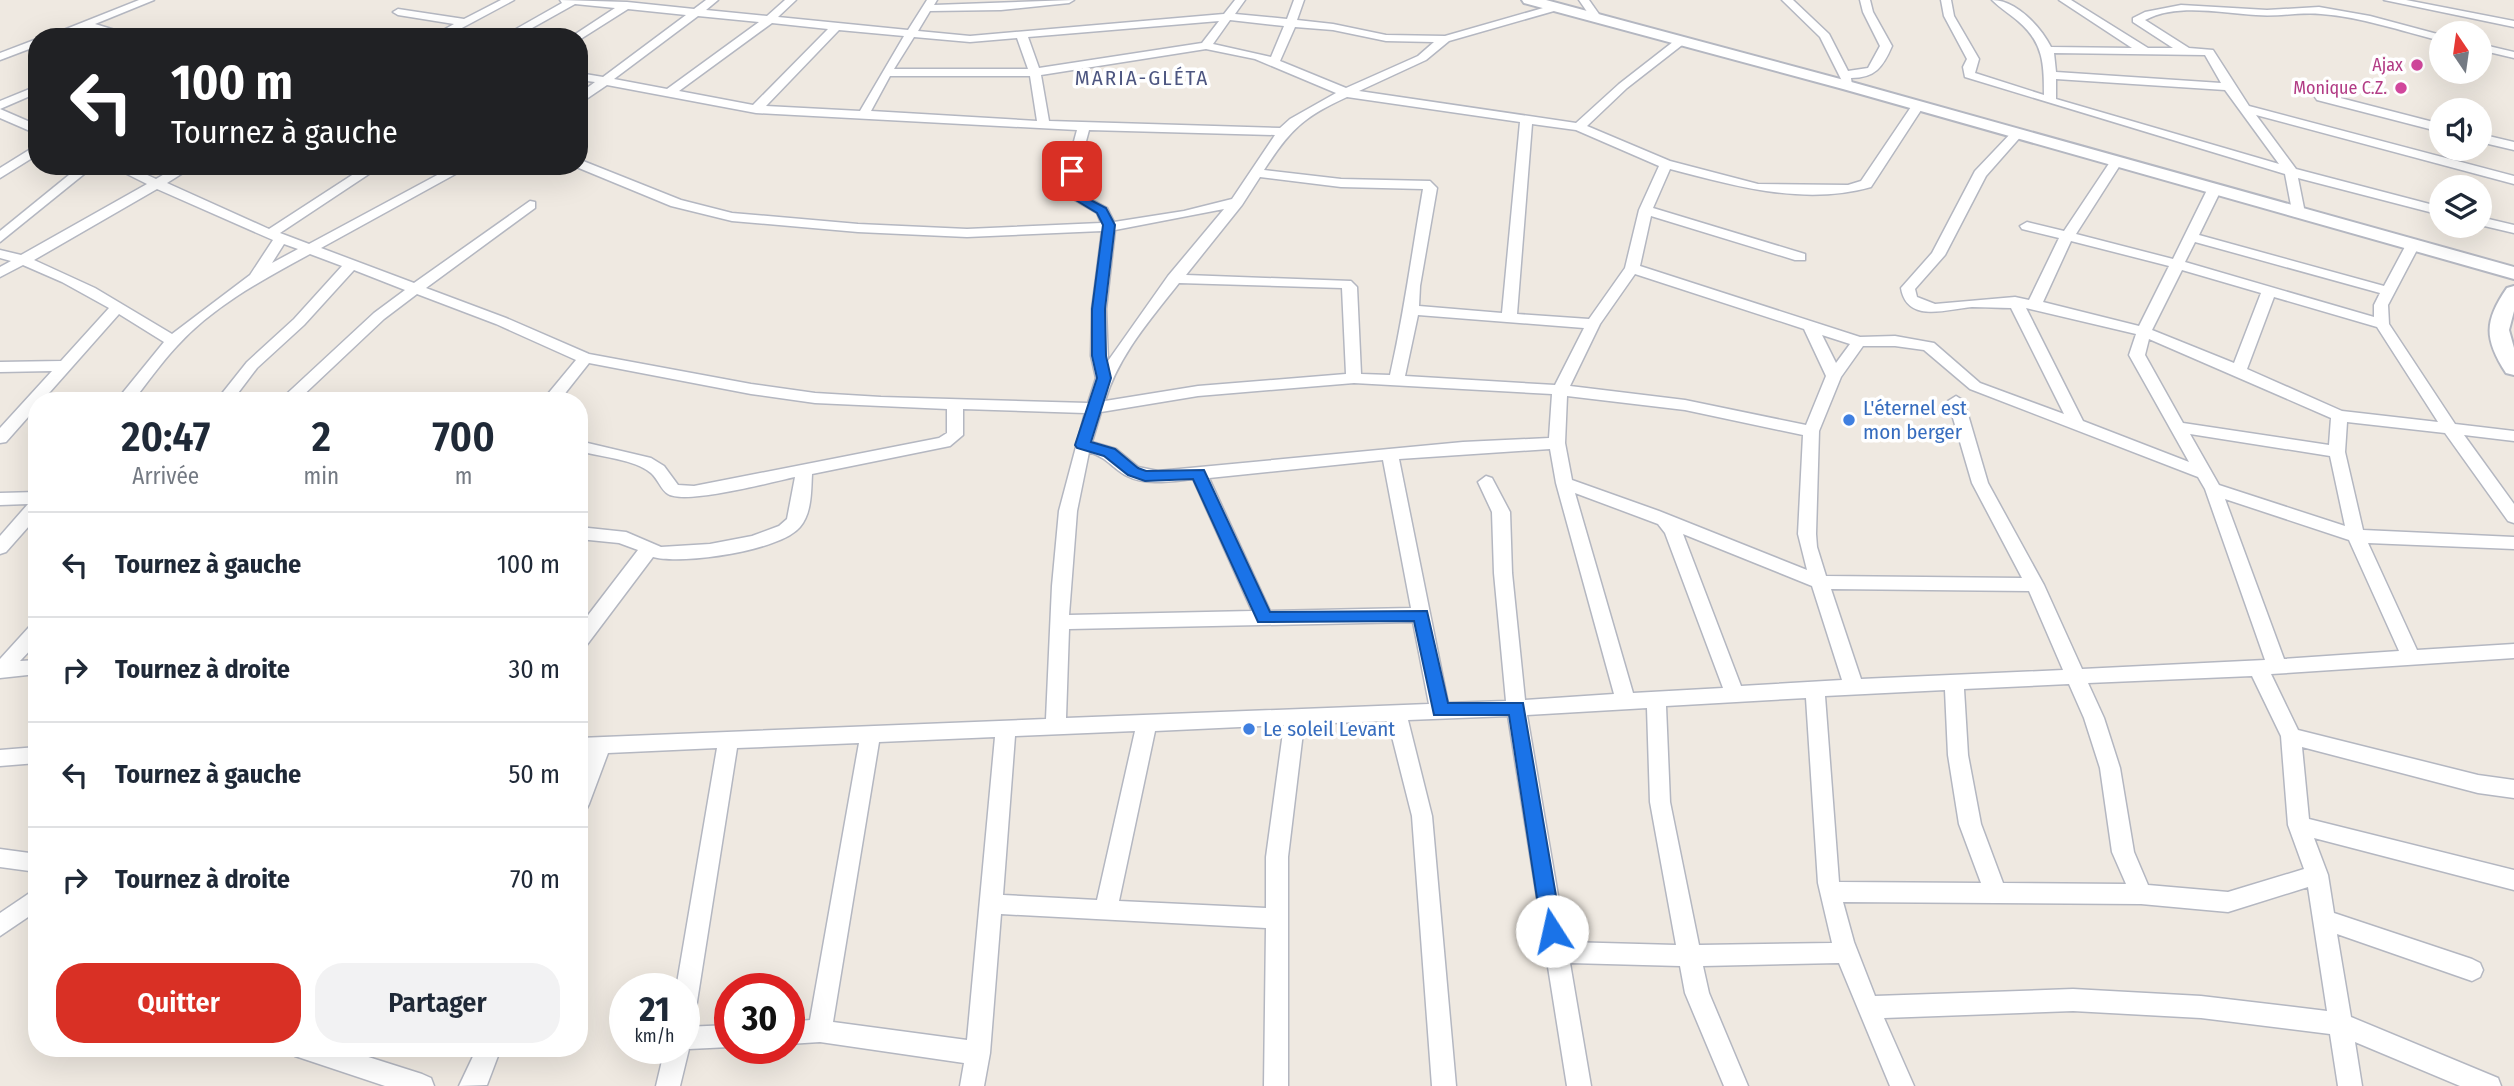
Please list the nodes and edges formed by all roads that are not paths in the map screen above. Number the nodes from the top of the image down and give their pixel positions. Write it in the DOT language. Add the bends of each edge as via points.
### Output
graph roads {
  1 [pos="149,0"];
  2 [pos="509,0"];
  3 [pos="565,0"];
  4 [pos="713,0"];
  5 [pos="791,0"];
  6 [pos="1069,0"];
  7 [pos="1240,0"];
  8 [pos="1299,0"];
  9 [pos="1529,0"];
  10 [pos="1584,0"];
  11 [pos="1787,0"];
  12 [pos="1865,0"];
  13 [pos="1946,0"];
  14 [pos="1997,0"];
  15 [pos="2064,0"];
  16 [pos="2381,0"];
  17 [pos="2389,0"];
  18 [pos="573,1"];
  19 [pos="629,3"];
  20 [pos="930,4"];
  21 [pos="2319,5"];
  22 [pos="1557,7"];
  23 [pos="398,12"];
  24 [pos="699,13"];
  25 [pos="1228,17"];
  26 [pos="1596,17"];
  27 [pos="769,20"];
  28 [pos="464,22"];
  29 [pos="1292,23"];
  30 [pos="84,24"];
  31 [pos="2514,24"];
  32 [pos="74,28"];
  33 [pos="99,28"];
  34 [pos="453,28"];
  35 [pos="524,28"];
  36 [pos="835,28"];
  37 [pos="2408,29"];
  38 [pos="588,30"];
  39 [pos="2429,34"];
  40 [pos="912,35"];
  41 [pos="1022,36"];
  42 [pos="1445,39"];
  43 [pos="0,40"];
  44 [pos="1682,40"];
  45 [pos="28,44"];
  46 [pos="28,46"];
  47 [pos="1206,46"];
  48 [pos="2047,50"];
  49 [pos="2492,50"];
  50 [pos="2148,53"];
  51 [pos="2188,53"];
  52 [pos="2514,55"];
  53 [pos="0,57"];
  54 [pos="1273,63"];
  55 [pos="1035,72"];
  56 [pos="888,74"];
  57 [pos="2048,75"];
  58 [pos="588,78"];
  59 [pos="1847,80"];
  60 [pos="604,82"];
  61 [pos="2229,87"];
  62 [pos="28,93"];
  63 [pos="669,93"];
  64 [pos="1347,93"];
  65 [pos="588,94"];
  66 [pos="2321,97"];
  67 [pos="2050,101"];
  68 [pos="0,105"];
  69 [pos="1917,107"];
  70 [pos="756,109"];
  71 [pos="2247,109"];
  72 [pos="0,113"];
  73 [pos="864,114"];
  74 [pos="1526,118"];
  75 [pos="13,119"];
  76 [pos="1044,125"];
  77 [pos="2429,125"];
  78 [pos="28,126"];
  79 [pos="0,127"];
  80 [pos="1084,127"];
  81 [pos="1579,127"];
  82 [pos="1283,132"];
  83 [pos="2017,134"];
  84 [pos="2492,141"];
  85 [pos="2514,146"];
  86 [pos="28,155"];
  87 [pos="2116,162"];
  88 [pos="1665,164"];
  89 [pos="588,167"];
  90 [pos="2291,172"];
  91 [pos="1258,173"];
  92 [pos="0,174"];
  93 [pos="77,175"];
  94 [pos="136,175"];
  95 [pos="172,175"];
  96 [pos="362,175"];
  97 [pos="448,175"];
  98 [pos="2514,180"];
  99 [pos="155,184"];
  100 [pos="2214,190"];
  101 [pos="1237,202"];
  102 [pos="530,205"];
  103 [pos="2429,208"];
  104 [pos="1646,210"];
  105 [pos="2298,213"];
  106 [pos="2492,223"];
  107 [pos="1109,225"];
  108 [pos="2027,226"];
  109 [pos="2514,229"];
  110 [pos="275,237"];
  111 [pos="2067,237"];
  112 [pos="2193,237"];
  113 [pos="0,238"];
  114 [pos="2412,246"];
  115 [pos="310,250"];
  116 [pos="0,254"];
  117 [pos="1800,257"];
  118 [pos="24,259"];
  119 [pos="2177,264"];
  120 [pos="350,266"];
  121 [pos="1632,268"];
  122 [pos="0,273"];
  123 [pos="2514,273"];
  124 [pos="255,278"];
  125 [pos="1173,279"];
  126 [pos="413,289"];
  127 [pos="2269,291"];
  128 [pos="2388,291"];
  129 [pos="2514,292"];
  130 [pos="2015,301"];
  131 [pos="2035,304"];
  132 [pos="118,307"];
  133 [pos="1412,310"];
  134 [pos="1509,317"];
  135 [pos="2508,321"];
  136 [pos="1593,324"];
  137 [pos="2382,324"];
  138 [pos="1811,328"];
  139 [pos="2144,332"];
  140 [pos="173,341"];
  141 [pos="1859,342"];
  142 [pos="584,358"];
  143 [pos="66,366"];
  144 [pos="0,367"];
  145 [pos="2514,368"];
  146 [pos="2239,370"];
  147 [pos="1834,376"];
  148 [pos="1104,378"];
  149 [pos="1354,378"];
  150 [pos="1396,381"];
  151 [pos="1560,390"];
  152 [pos="42,392"];
  153 [pos="131,392"];
  154 [pos="231,392"];
  155 [pos="297,392"];
  156 [pos="557,392"];
  157 [pos="1956,401"];
  158 [pos="955,403"];
  159 [pos="28,407"];
  160 [pos="1094,408"];
  161 [pos="2339,416"];
  162 [pos="2076,423"];
  163 [pos="2177,426"];
  164 [pos="2449,428"];
  165 [pos="1811,431"];
  166 [pos="2514,436"];
  167 [pos="0,438"];
  168 [pos="1557,443"];
  169 [pos="1083,445"];
  170 [pos="588,448"];
  171 [pos="2337,452"];
  172 [pos="1390,455"];
  173 [pos="804,471"];
  174 [pos="1199,473"];
  175 [pos="2203,473"];
  176 [pos="1486,482"];
  177 [pos="1564,483"];
  178 [pos="2213,489"];
  179 [pos="28,498"];
  180 [pos="0,499"];
  181 [pos="28,515"];
  182 [pos="2514,517"];
  183 [pos="1665,521"];
  184 [pos="588,534"];
  185 [pos="2356,536"];
  186 [pos="2514,543"];
  187 [pos="0,548"];
  188 [pos="649,550"];
  189 [pos="1819,582"];
  190 [pos="2035,584"];
  191 [pos="1421,615"];
  192 [pos="1264,618"];
  193 [pos="588,619"];
  194 [pos="1060,622"];
  195 [pos="28,644"];
  196 [pos="2512,654"];
  197 [pos="2411,657"];
  198 [pos="2268,667"];
  199 [pos="28,668"];
  200 [pos="2078,677"];
  201 [pos="1954,682"];
  202 [pos="1854,687"];
  203 [pos="1815,690"];
  204 [pos="1735,695"];
  205 [pos="1656,700"];
  206 [pos="1626,702"];
  207 [pos="1516,708"];
  208 [pos="1440,710"];
  209 [pos="1396,712"];
  210 [pos="1295,717"];
  211 [pos="1147,724"];
  212 [pos="1056,729"];
  213 [pos="1006,730"];
  214 [pos="871,733"];
  215 [pos="2291,736"];
  216 [pos="728,741"];
  217 [pos="588,746"];
  218 [pos="601,746"];
  219 [pos="28,756"];
  220 [pos="0,758"];
  221 [pos="588,780"];
  222 [pos="2514,789"];
  223 [pos="2300,825"];
  224 [pos="0,858"];
  225 [pos="28,862"];
  226 [pos="2318,875"];
  227 [pos="2514,880"];
  228 [pos="1830,892"];
  229 [pos="1996,893"];
  230 [pos="2141,894"];
  231 [pos="991,904"];
  232 [pos="28,906"];
  233 [pos="1106,910"];
  234 [pos="1277,919"];
  235 [pos="2325,920"];
  236 [pos="0,926"];
  237 [pos="1556,952"];
  238 [pos="1844,953"];
  239 [pos="1689,956"];
  240 [pos="2472,970"];
  241 [pos="690,973"];
  242 [pos="1870,1007"];
  243 [pos="2340,1024"];
  244 [pos="820,1031"];
  245 [pos="805,1032"];
  246 [pos="978,1052"];
  247 [pos="331,1057"];
  248 [pos="486,1057"];
  249 [pos="673,1064"];
  250 [pos="422,1086"];
  251 [pos="471,1086"];
  252 [pos="668,1086"];
  253 [pos="972,1086"];
  254 [pos="1276,1086"];
  255 [pos="1444,1086"];
  256 [pos="1579,1086"];
  257 [pos="1736,1086"];
  258 [pos="1902,1086"];
  259 [pos="2350,1086"];
  260 [pos="2489,1086"];
  1 -- 30 [label="street"];
  2 -- 28 [label="street"];
  3 -- 18 [label="street"];
  4 -- 24 [label="street"];
  5 -- 27 [label="street"];
  6 -- 20 [label="street" via="1001,7"];
  7 -- 25 [label="street"];
  8 -- 29 [label="street"];
  9 -- 22 [label="street"];
  10 -- 26 [label="street"];
  11 -- 59 [label="street" via="1825,36"];
  12 -- 59 [label="street" via="1886,46 1871,73"];
  13 -- 67 [label="street" via="1949,16 1973,60 1969,75"];
  14 -- 48 [label="street" via="2026,22"];
  15 -- 50 [label="street"];
  16 -- 37 [label="street"];
  17 -- 31 [label="street"];
  18 -- 19 [label="street"];
  18 -- 35 [label="street"];
  19 -- 24 [label="street"];
  19 -- 38 [label="street"];
  20 -- 40 [label="street"];
  21 -- 37 [label="street"];
  21 -- 51 [label="street" via="2270,13 2176,4 2146,11 2137,20"];
  22 -- 26 [label="street"];
  22 -- 42 [label="street"];
  23 -- 28 [label="street"];
  24 -- 27 [label="street"];
  24 -- 60 [label="street"];
  25 -- 29 [label="street"];
  25 -- 41 [label="street"];
  25 -- 47 [label="street"];
  26 -- 44 [label="street"];
  27 -- 36 [label="street"];
  27 -- 63 [label="street"];
  28 -- 34 [label="street"];
  29 -- 42 [label="street" via="1387,38"];
  29 -- 54 [label="street"];
  30 -- 32 [label="street"];
  30 -- 33 [label="street"];
  36 -- 40 [label="street"];
  36 -- 70 [label="street"];
  37 -- 39 [label="street"];
  40 -- 41 [label="street"];
  40 -- 56 [label="street"];
  41 -- 55 [label="street"];
  42 -- 64 [label="street" via="1422,58"];
  43 -- 45 [label="street"];
  44 -- 59 [label="street"];
  44 -- 81 [label="street"];
  46 -- 53 [label="street"];
  47 -- 54 [label="street"];
  47 -- 55 [label="street"];
  48 -- 50 [label="street"];
  48 -- 57 [label="street"];
  49 -- 52 [label="street"];
  50 -- 51 [label="street"];
  51 -- 61 [label="street" via="2209,52"];
  54 -- 64 [label="street"];
  55 -- 56 [label="street"];
  55 -- 76 [label="street"];
  56 -- 73 [label="street"];
  57 -- 61 [label="street"];
  57 -- 67 [label="street"];
  58 -- 60 [label="street"];
  59 -- 69 [label="street"];
  60 -- 63 [label="street"];
  60 -- 65 [label="street"];
  61 -- 71 [label="street"];
  62 -- 68 [label="street"];
  63 -- 70 [label="street"];
  64 -- 74 [label="street"];
  64 -- 82 [label="street" via="1306,112"];
  66 -- 77 [label="street"];
  67 -- 90 [label="street"];
  69 -- 83 [label="street"];
  69 -- 88 [label="street" via="1866,184 1859,187 1758,188"];
  70 -- 73 [label="street"];
  71 -- 90 [label="street"];
  71 -- 98 [label="street"];
  72 -- 75 [label="street"];
  73 -- 76 [label="street"];
  74 -- 81 [label="street"];
  74 -- 134 [label="street"];
  75 -- 78 [label="street"];
  75 -- 79 [label="street"];
  76 -- 80 [label="street"];
  80 -- 82 [label="street"];
  80 -- 107 [label="street" via="1072,171 1073,190 1080,201 1102,211"];
  81 -- 88 [label="street"];
  82 -- 91 [label="street"];
  83 -- 87 [label="street"];
  83 -- 130 [label="street" via="1980,174 1938,255 1908,288 1910,299 1918,305 1935,308"];
  84 -- 85 [label="street"];
  86 -- 92 [label="street"];
  87 -- 100 [label="street"];
  87 -- 111 [label="street"];
  88 -- 104 [label="street"];
  89 -- 107 [label="street" via="719,215 967,235"];
  90 -- 103 [label="street"];
  90 -- 105 [label="street"];
  91 -- 101 [label="street"];
  91 -- 133 [label="street" via="1341,183 1428,186"];
  93 -- 113 [label="street"];
  94 -- 99 [label="street"];
  95 -- 99 [label="street"];
  96 -- 110 [label="street"];
  97 -- 115 [label="street"];
  99 -- 110 [label="street"];
  99 -- 118 [label="street"];
  100 -- 105 [label="street"];
  100 -- 112 [label="street"];
  101 -- 107 [label="street" via="1168,219"];
  101 -- 125 [label="street"];
  102 -- 126 [label="street"];
  104 -- 117 [label="street"];
  104 -- 121 [label="street"];
  105 -- 114 [label="street"];
  106 -- 109 [label="street"];
  107 -- 148 [label="street" via="1099,309"];
  108 -- 111 [label="street"];
  110 -- 115 [label="street"];
  110 -- 124 [label="street"];
  111 -- 119 [label="street"];
  111 -- 131 [label="street" via="2042,281"];
  112 -- 119 [label="street"];
  112 -- 128 [label="street"];
  114 -- 123 [label="street"];
  114 -- 128 [label="street"];
  115 -- 120 [label="street"];
  115 -- 124 [label="street"];
  116 -- 118 [label="street"];
  118 -- 122 [label="street"];
  118 -- 132 [label="street"];
  119 -- 127 [label="street"];
  119 -- 139 [label="street"];
  120 -- 126 [label="street"];
  120 -- 154 [label="street"];
  121 -- 136 [label="street"];
  121 -- 138 [label="street"];
  124 -- 140 [label="street"];
  125 -- 148 [label="street"];
  125 -- 149 [label="street" via="1346,284 1350,287"];
  126 -- 142 [label="street"];
  126 -- 155 [label="street"];
  127 -- 137 [label="street"];
  127 -- 146 [label="street"];
  128 -- 137 [label="street" via="2381,305"];
  129 -- 135 [label="street"];
  130 -- 131 [label="street"];
  130 -- 162 [label="street"];
  131 -- 139 [label="street"];
  132 -- 140 [label="street"];
  132 -- 143 [label="street"];
  133 -- 134 [label="street"];
  133 -- 150 [label="street"];
  134 -- 136 [label="street"];
  135 -- 145 [label="street" via="2497,329"];
  136 -- 151 [label="street"];
  137 -- 164 [label="street"];
  138 -- 141 [label="street"];
  138 -- 147 [label="street"];
  139 -- 146 [label="street"];
  139 -- 163 [label="street" via="2137,355"];
  140 -- 153 [label="street"];
  141 -- 147 [label="street"];
  141 -- 162 [label="street" via="1929,346 1975,386"];
  142 -- 156 [label="street"];
  142 -- 158 [label="street" via="815,398"];
  143 -- 144 [label="street"];
  143 -- 152 [label="street"];
  146 -- 161 [label="street"];
  147 -- 165 [label="street"];
  148 -- 160 [label="street"];
  149 -- 150 [label="street"];
  149 -- 160 [label="street" via="1198,391"];
  150 -- 151 [label="street"];
  151 -- 165 [label="street" via="1685,405"];
  151 -- 168 [label="street"];
  157 -- 190 [label="street" via="1980,483"];
  158 -- 160 [label="street"];
  158 -- 173 [label="street" via="955,435 944,442"];
  159 -- 167 [label="street"];
  160 -- 169 [label="street"];
  161 -- 164 [label="street"];
  161 -- 171 [label="street"];
  162 -- 175 [label="street"];
  163 -- 171 [label="street"];
  163 -- 175 [label="street"];
  164 -- 166 [label="street"];
  164 -- 182 [label="street"];
  165 -- 189 [label="street" via="1808,547"];
  168 -- 172 [label="street"];
  168 -- 177 [label="street"];
  169 -- 174 [label="street" via="1110,453 1145,476"];
  169 -- 194 [label="street" via="1068,511"];
  170 -- 173 [label="street" via="645,462 658,470 673,491 680,492"];
  171 -- 185 [label="street"];
  172 -- 174 [label="street"];
  172 -- 191 [label="street"];
  173 -- 188 [label="street" via="799,510 786,531 718,548"];
  174 -- 192 [label="street"];
  175 -- 178 [label="street"];
  176 -- 207 [label="street" via="1501,512"];
  177 -- 183 [label="street"];
  177 -- 206 [label="street"];
  178 -- 185 [label="street"];
  178 -- 198 [label="street"];
  179 -- 180 [label="street"];
  181 -- 187 [label="street"];
  183 -- 189 [label="street"];
  183 -- 204 [label="street" via="1673,531"];
  184 -- 188 [label="street" via="632,539"];
  185 -- 186 [label="street"];
  185 -- 197 [label="street"];
  188 -- 193 [label="street"];
  189 -- 190 [label="street"];
  189 -- 202 [label="street"];
  190 -- 200 [label="street"];
  191 -- 192 [label="street"];
  191 -- 208 [label="street"];
  192 -- 194 [label="street"];
  194 -- 212 [label="street"];
  195 -- 199 [label="street" via="0,671"];
  196 -- 197 [label="street"];
  197 -- 198 [label="street"];
  198 -- 200 [label="street"];
  198 -- 215 [label="street"];
  200 -- 201 [label="street"];
  200 -- 230 [label="street" via="2110,768 2123,852"];
  201 -- 202 [label="street"];
  201 -- 229 [label="street" via="1958,755 1970,824"];
  202 -- 203 [label="street"];
  203 -- 204 [label="street"];
  203 -- 228 [label="street"];
  204 -- 205 [label="street"];
  205 -- 206 [label="street"];
  205 -- 239 [label="street" via="1660,802"];
  206 -- 207 [label="street"];
  207 -- 208 [label="street"];
  207 -- 237 [label="street"];
  208 -- 209 [label="street"];
  209 -- 210 [label="street"];
  209 -- 255 [label="street" via="1422,816"];
  210 -- 211 [label="street"];
  210 -- 234 [label="street" via="1278,857"];
  211 -- 212 [label="street"];
  211 -- 233 [label="street"];
  212 -- 213 [label="street"];
  213 -- 214 [label="street"];
  213 -- 231 [label="street"];
  214 -- 216 [label="street"];
  214 -- 244 [label="street"];
  215 -- 222 [label="street" via="2477,784"];
  215 -- 223 [label="street"];
  216 -- 218 [label="street"];
  216 -- 241 [label="street"];
  217 -- 218 [label="street"];
  218 -- 221 [label="street"];
  219 -- 220 [label="street"];
  223 -- 226 [label="street"];
  223 -- 227 [label="street"];
  224 -- 225 [label="street"];
  226 -- 230 [label="street" via="2228,902"];
  226 -- 235 [label="street"];
  228 -- 229 [label="street"];
  228 -- 238 [label="street"];
  229 -- 230 [label="street"];
  231 -- 233 [label="street"];
  231 -- 246 [label="street"];
  232 -- 236 [label="street"];
  233 -- 234 [label="street"];
  234 -- 254 [label="street"];
  235 -- 240 [label="street"];
  235 -- 243 [label="street"];
  237 -- 239 [label="street"];
  237 -- 256 [label="street"];
  238 -- 239 [label="street"];
  238 -- 242 [label="street"];
  239 -- 257 [label="street" via="1697,993"];
  242 -- 243 [label="street" via="2073,1000 2202,1007"];
  242 -- 258 [label="street"];
  243 -- 259 [label="street"];
  243 -- 260 [label="street"];
  244 -- 245 [label="street"];
  244 -- 246 [label="street"];
  246 -- 253 [label="street"];
  247 -- 250 [label="street"];
  248 -- 251 [label="street"];
  249 -- 252 [label="street"];
}
